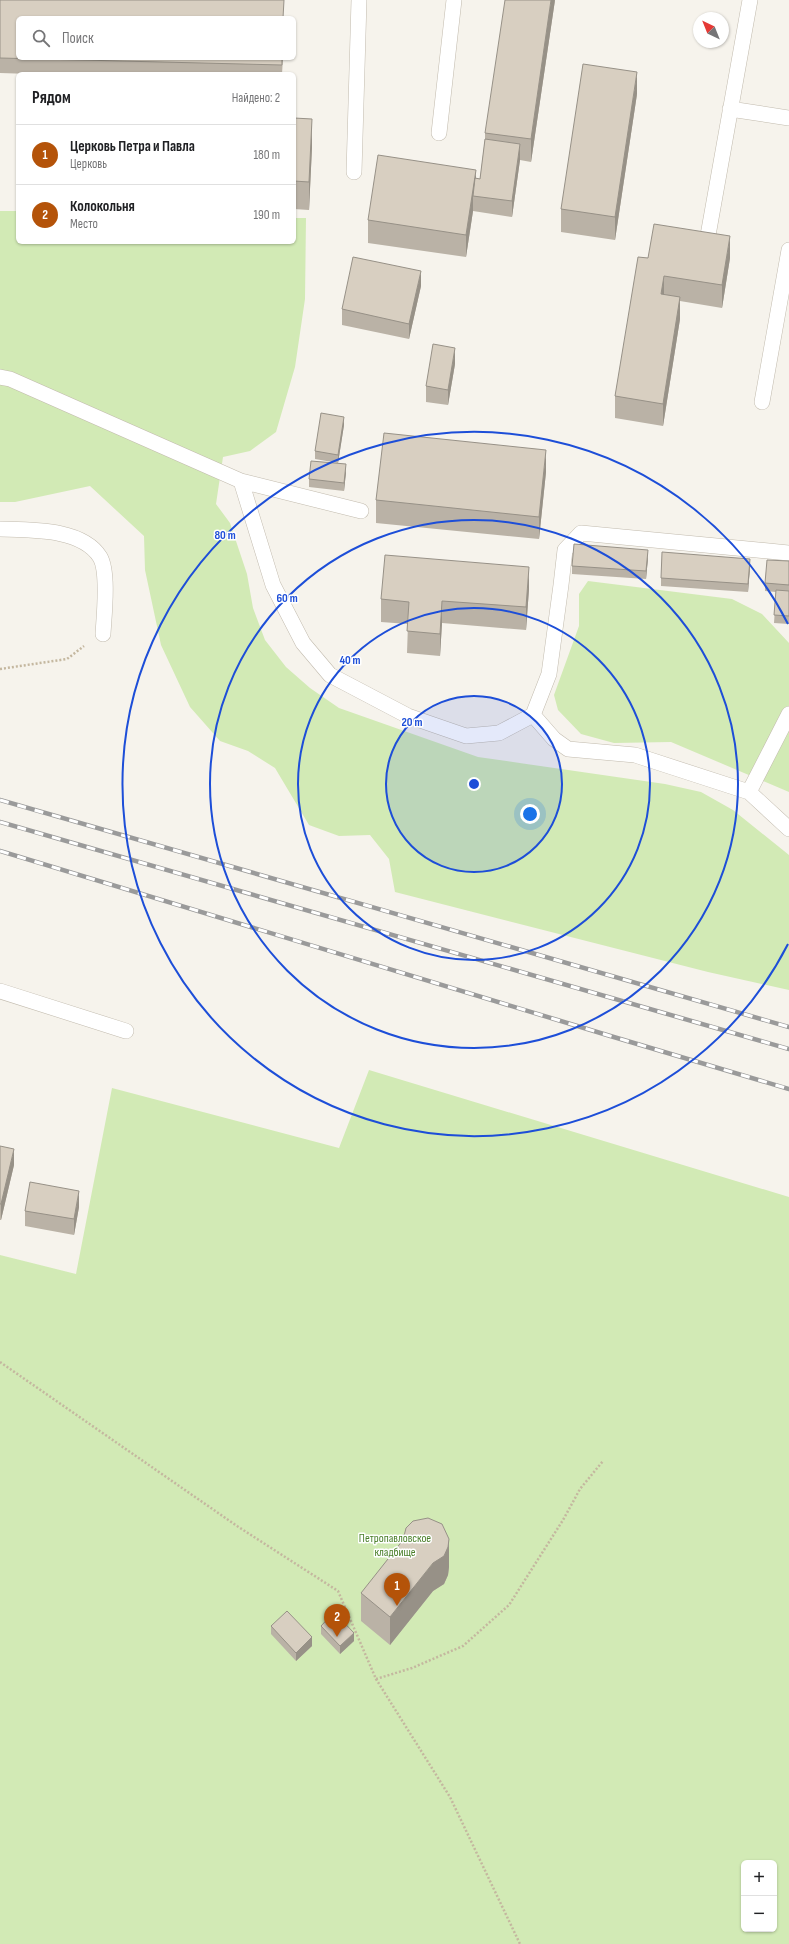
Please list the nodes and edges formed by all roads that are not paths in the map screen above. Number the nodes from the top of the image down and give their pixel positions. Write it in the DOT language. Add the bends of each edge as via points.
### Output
graph roads {
  1 [pos="359,0"];
  2 [pos="454,0"];
  3 [pos="750,0"];
  4 [pos="730,109"];
  5 [pos="789,118"];
  6 [pos="439,133"];
  7 [pos="354,172"];
  8 [pos="707,242"];
  9 [pos="789,250"];
  10 [pos="0,378"];
  11 [pos="762,402"];
  12 [pos="241,481"];
  13 [pos="361,511"];
  14 [pos="0,529"];
  15 [pos="789,553"];
  16 [pos="103,634"];
  17 [pos="789,714"];
  18 [pos="533,715"];
  19 [pos="750,792"];
  20 [pos="789,829"];
  21 [pos="0,991"];
  22 [pos="126,1031"];
  1 -- 7 [label="lane"];
  2 -- 6 [label="lane"];
  3 -- 4 [label="lane"];
  4 -- 5 [label="lane"];
  4 -- 8 [label="lane"];
  9 -- 11 [label="lane"];
  10 -- 12 [label="lane" via="10,379"];
  12 -- 13 [label="lane"];
  12 -- 18 [label="lane" via="273,585 303,643 330,675 408,716 466,736 500,733"];
  14 -- 16 [label="lane" via="50,531 87,543 100,558 105,582"];
  15 -- 18 [label="lane" via="581,534 565,550 549,674"];
  17 -- 19 [label="lane"];
  18 -- 19 [label="lane" via="554,739 568,749 635,755"];
  19 -- 20 [label="lane"];
  21 -- 22 [label="lane"];
}
